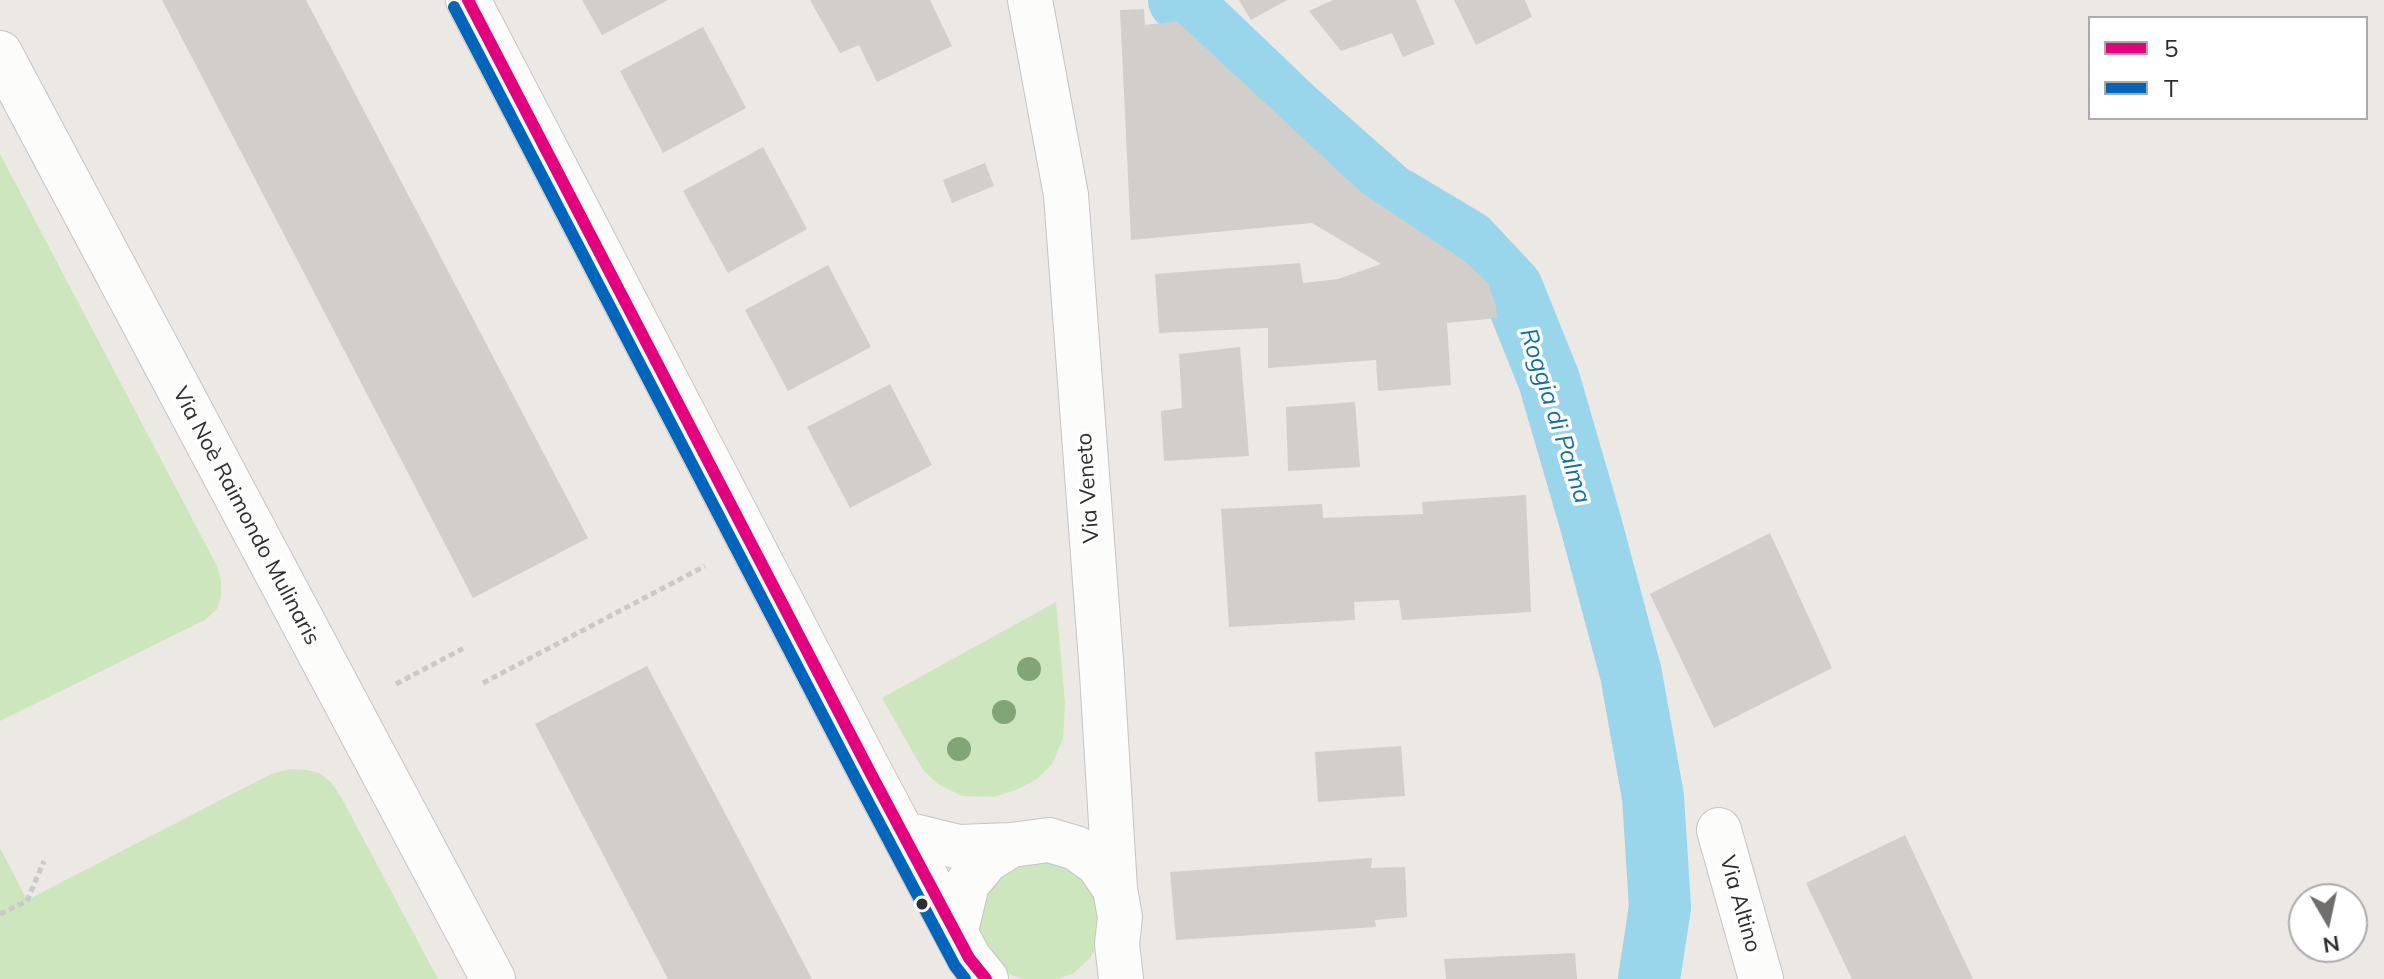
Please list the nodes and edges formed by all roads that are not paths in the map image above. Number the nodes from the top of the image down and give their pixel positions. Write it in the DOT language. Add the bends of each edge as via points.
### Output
graph roads {
  1 [pos="468,0"];
  2 [pos="1030,0"];
  3 [pos="0,53"];
  4 [pos="1108,772"];
  5 [pos="1719,830"];
  6 [pos="902,833"];
  7 [pos="1030,843"];
  8 [pos="1115,889"];
  9 [pos="956,931"];
  10 [pos="1111,967"];
  11 [pos="493,979"];
  12 [pos="986,979"];
  13 [pos="1761,979"];
  1 -- 6 [label="street"];
  2 -- 4 [label="street, Via Veneto" via="1066,195"];
  3 -- 11 [label="street, Via Noè Raimondo Mulinaris"];
  4 -- 7 [label="street" via="1076,812"];
  4 -- 8 [label="street, Via Veneto"];
  5 -- 13 [label="street, Via Altino"];
  6 -- 7 [label="street" via="959,847"];
  6 -- 9 [label="street"];
  7 -- 8 [label="street" via="1076,848 1098,864"];
  7 -- 9 [label="street" via="987,860 967,884"];
  8 -- 10 [label="street, Via Veneto" via="1120,917"];
  9 -- 12 [label="street"];
}
